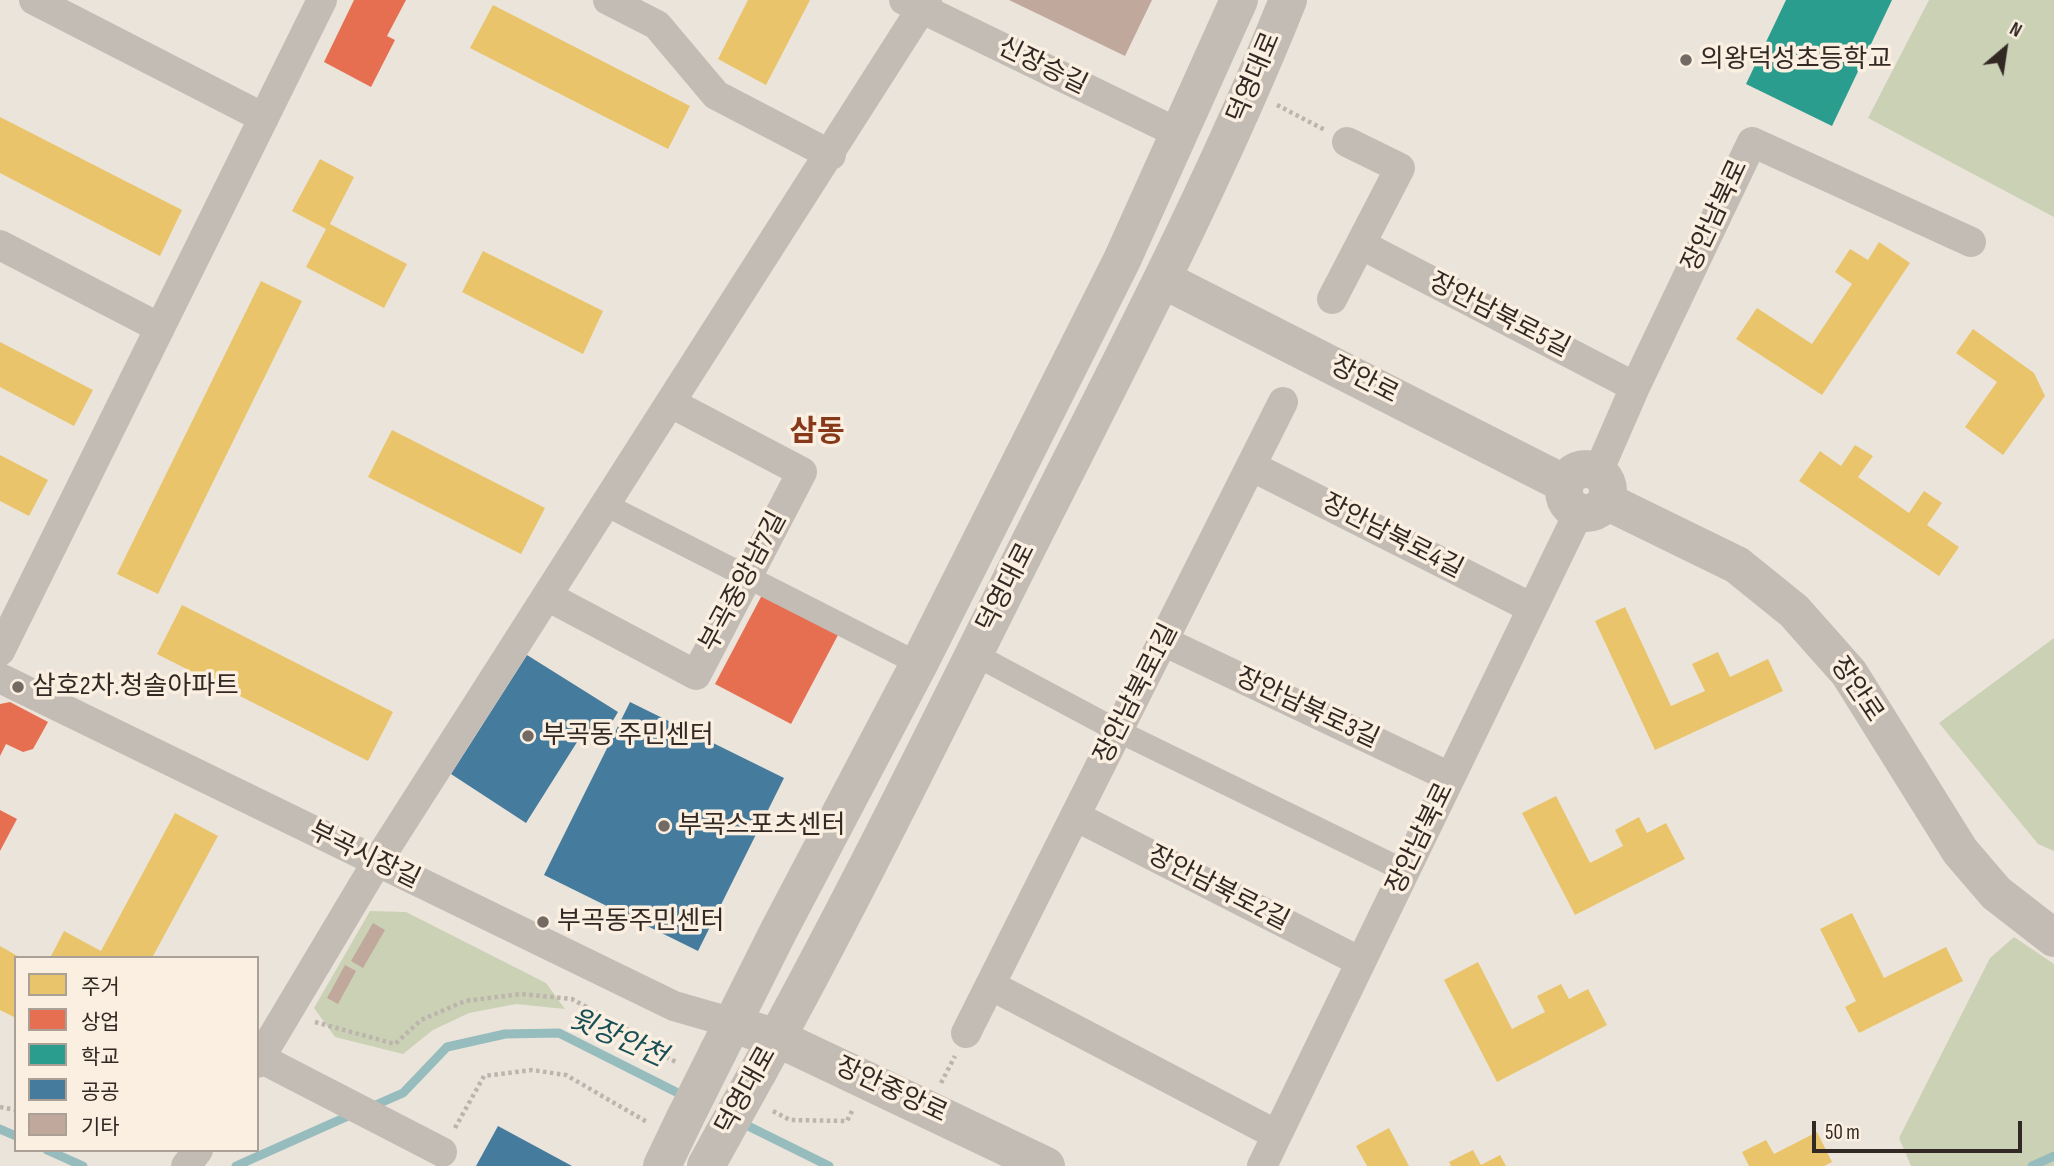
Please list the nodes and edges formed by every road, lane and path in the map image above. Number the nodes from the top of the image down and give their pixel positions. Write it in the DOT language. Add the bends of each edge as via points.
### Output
graph roads {
  1 [pos="34,0"];
  2 [pos="322,0"];
  3 [pos="608,0"];
  4 [pos="1240,0"];
  5 [pos="1288,0"];
  6 [pos="918,3"];
  7 [pos="1251,92"];
  8 [pos="264,118"];
  9 [pos="1180,134"];
  10 [pos="1347,142"];
  11 [pos="831,155"];
  12 [pos="1971,242"];
  13 [pos="0,245"];
  14 [pos="1362,245"];
  15 [pos="1162,279"];
  16 [pos="1332,299"];
  17 [pos="160,328"];
  18 [pos="1635,387"];
  19 [pos="671,402"];
  20 [pos="1283,402"];
  21 [pos="1251,466"];
  22 [pos="1587,492"];
  23 [pos="606,505"];
  24 [pos="747,576"];
  25 [pos="547,596"];
  26 [pos="1532,607"];
  27 [pos="1163,641"];
  28 [pos="0,651"];
  29 [pos="974,654"];
  30 [pos="919,664"];
  31 [pos="0,678"];
  32 [pos="1118,731"];
  33 [pos="1450,777"];
  34 [pos="1075,816"];
  35 [pos="377,862"];
  36 [pos="1405,871"];
  37 [pos="2054,938"];
  38 [pos="1361,962"];
  39 [pos="990,985"];
  40 [pos="285,1014"];
  41 [pos="966,1033"];
  42 [pos="725,1038"];
  43 [pos="776,1038"];
  44 [pos="660,1054"];
  45 [pos="259,1061"];
  46 [pos="868,1080"];
  47 [pos="929,1108"];
  48 [pos="790,1120"];
  49 [pos="1277,1135"];
  50 [pos="674,1141"];
  51 [pos="715,1151"];
  52 [pos="442,1152"];
  53 [pos="1046,1166"];
  54 [pos="1262,1166"];
  1 -- 8 [label="street"];
  2 -- 8 [label="street"];
  3 -- 11 [label="street" via="657,25 716,94"];
  4 -- 9 [label="street, 덕영대로"];
  5 -- 7 [label="street, 덕영대로"];
  6 -- 9 [label="street, 신장승길"];
  6 -- 11 [label="street"];
  7 -- 10 [label="path"];
  7 -- 15 [label="street, 덕영대로"];
  8 -- 17 [label="street"];
  9 -- 30 [label="street, 덕영대로" via="1122,260"];
  10 -- 14 [label="street" via="1400,168"];
  11 -- 19 [label="street"];
  12 -- 18 [label="street, 장안남북로" via="1752,142"];
  13 -- 17 [label="street"];
  14 -- 16 [label="street"];
  14 -- 18 [label="street, 장안남북로5길"];
  15 -- 22 [label="street, 장안로"];
  15 -- 29 [label="street, 덕영대로"];
  17 -- 28 [label="street"];
  18 -- 22 [label="street, 장안남북로"];
  19 -- 23 [label="street"];
  19 -- 24 [label="street, 부곡중앙남7길" via="802,472"];
  20 -- 21 [label="street, 장안남북로1길"];
  21 -- 26 [label="street, 장안남북로4길"];
  21 -- 27 [label="street, 장안남북로1길"];
  22 -- 26 [label="street, 장안남북로"];
  22 -- 37 [label="street, 장안로" via="1737,565 1794,611 1849,673 1960,851 1996,893"];
  23 -- 24 [label="street"];
  23 -- 25 [label="street"];
  24 -- 25 [label="street, 부곡중앙남7길" via="696,675"];
  24 -- 30 [label="street"];
  25 -- 35 [label="street"];
  26 -- 33 [label="street, 장안남북로"];
  27 -- 32 [label="street, 장안남북로1길"];
  27 -- 33 [label="street, 장안남북로3길"];
  29 -- 32 [label="street"];
  29 -- 43 [label="street, 덕영대로"];
  30 -- 42 [label="street, 덕영대로"];
  31 -- 35 [label="street, 부곡시장길"];
  32 -- 34 [label="street, 장안남북로1길"];
  32 -- 36 [label="street"];
  33 -- 36 [label="street, 장안남북로"];
  34 -- 38 [label="street, 장안남북로2길"];
  34 -- 39 [label="street, 장안남북로1길"];
  35 -- 40 [label="street"];
  35 -- 42 [label="street, 부곡시장길" via="674,1006"];
  36 -- 38 [label="street, 장안남북로"];
  38 -- 49 [label="street, 장안남북로"];
  39 -- 41 [label="street, 장안남북로1길"];
  39 -- 49 [label="street"];
  40 -- 44 [label="path" via="394,1044 421,1020 465,1001 521,994 572,999 645,1039"];
  40 -- 45 [label="street"];
  41 -- 47 [label="path"];
  42 -- 43 [label="street, 장안중앙로"];
  42 -- 50 [label="street, 덕영대로, bridge"];
  43 -- 46 [label="street, 장안중앙로"];
  43 -- 51 [label="street, 덕영대로, bridge"];
  45 -- 52 [label="street"];
  46 -- 47 [label="street, 장안중앙로"];
  46 -- 48 [label="path" via="847,1121"];
  47 -- 53 [label="street, 장안중앙로"];
  49 -- 54 [label="street, 장안남북로"];
  50 -- 52 [label="path" via="566,1075 532,1070 484,1076"];
}
